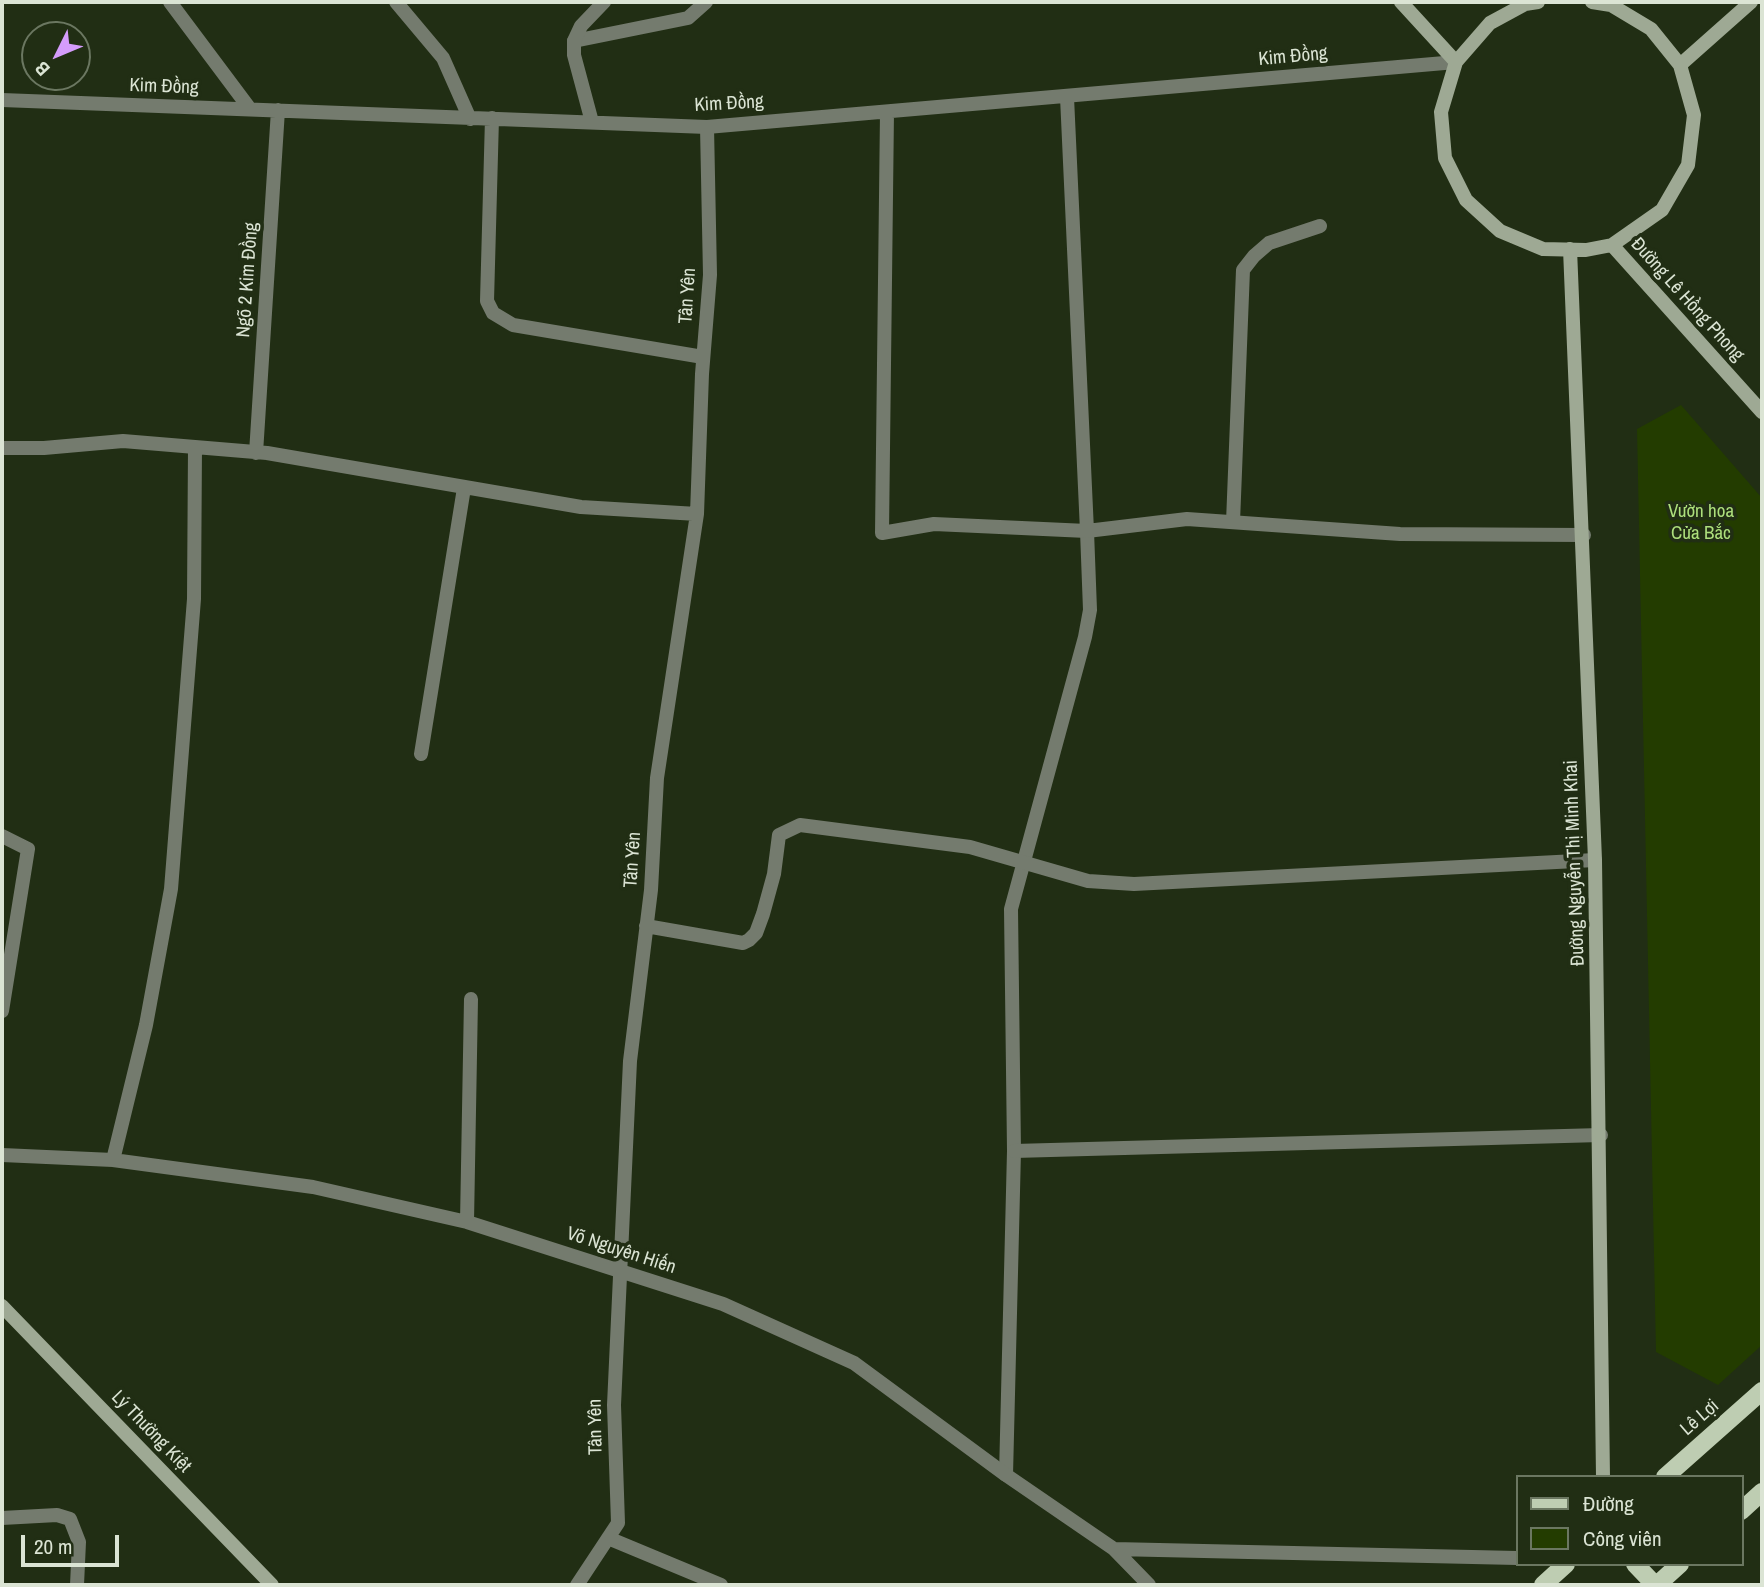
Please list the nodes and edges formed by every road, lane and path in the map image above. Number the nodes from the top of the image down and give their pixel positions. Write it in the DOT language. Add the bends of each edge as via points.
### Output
graph roads {
  1 [pos="170,2"];
  2 [pos="396,2"];
  3 [pos="604,2"];
  4 [pos="706,2"];
  5 [pos="1401,2"];
  6 [pos="1538,2"];
  7 [pos="1592,2"];
  8 [pos="1752,2"];
  9 [pos="573,41"];
  10 [pos="1455,62"];
  11 [pos="1680,65"];
  12 [pos="1067,97"];
  13 [pos="2,100"];
  14 [pos="250,109"];
  15 [pos="278,110"];
  16 [pos="887,112"];
  17 [pos="492,118"];
  18 [pos="470,119"];
  19 [pos="592,122"];
  20 [pos="708,127"];
  21 [pos="1321,226"];
  22 [pos="1612,245"];
  23 [pos="1570,249"];
  24 [pos="703,357"];
  25 [pos="1762,412"];
  26 [pos="195,447"];
  27 [pos="2,448"];
  28 [pos="256,453"];
  29 [pos="464,488"];
  30 [pos="697,514"];
  31 [pos="1234,522"];
  32 [pos="1087,531"];
  33 [pos="1584,535"];
  34 [pos="421,754"];
  35 [pos="2,836"];
  36 [pos="1595,860"];
  37 [pos="1024,861"];
  38 [pos="646,926"];
  39 [pos="471,999"];
  40 [pos="2,1011"];
  41 [pos="1601,1135"];
  42 [pos="1014,1151"];
  43 [pos="2,1155"];
  44 [pos="113,1160"];
  45 [pos="467,1222"];
  46 [pos="620,1272"];
  47 [pos="2,1306"];
  48 [pos="1762,1391"];
  49 [pos="1006,1475"];
  50 [pos="1603,1475"];
  51 [pos="1667,1475"];
  52 [pos="1762,1492"];
  53 [pos="1743,1509"];
  54 [pos="2,1518"];
  55 [pos="608,1538"];
  56 [pos="1114,1549"];
  57 [pos="1516,1558"];
  58 [pos="1564,1566"];
  59 [pos="1637,1566"];
  60 [pos="1678,1566"];
  61 [pos="77,1585"];
  62 [pos="272,1585"];
  63 [pos="577,1585"];
  64 [pos="721,1585"];
  65 [pos="1149,1585"];
  66 [pos="1543,1585"];
  67 [pos="1656,1585"];
  1 -- 14 [label="street"];
  2 -- 18 [label="street" via="443,58"];
  3 -- 9 [label="street"];
  4 -- 9 [label="street" via="688,18"];
  5 -- 10 [label="main road"];
  6 -- 10 [label="main road" via="1490,23"];
  7 -- 11 [label="main road" via="1611,5 1651,29"];
  8 -- 11 [label="main road"];
  9 -- 19 [label="street"];
  10 -- 12 [label="street, Kim Đồng"];
  10 -- 23 [label="main road" via="1441,112 1445,158 1466,200 1500,231 1543,249"];
  11 -- 22 [label="main road" via="1694,115 1688,165 1662,210"];
  12 -- 16 [label="street, Kim Đồng"];
  12 -- 32 [label="street"];
  13 -- 14 [label="street, Kim Đồng"];
  14 -- 15 [label="street, Kim Đồng"];
  15 -- 18 [label="street, Kim Đồng"];
  15 -- 28 [label="street, Ngõ 2 Kim Đồng"];
  16 -- 20 [label="street, Kim Đồng"];
  16 -- 32 [label="street" via="882,533 934,524"];
  17 -- 18 [label="street, Kim Đồng"];
  17 -- 19 [label="street, Kim Đồng"];
  17 -- 24 [label="street" via="487,300 493,313 513,325"];
  19 -- 20 [label="street, Kim Đồng"];
  20 -- 24 [label="street, Tân Yên" via="710,275"];
  21 -- 31 [label="street" via="1269,243 1244,270"];
  22 -- 23 [label="main road"];
  22 -- 25 [label="main road, Đường Lê Hồng Phong"];
  23 -- 33 [label="main road, Đường Nguyễn Thị Minh Khai"];
  24 -- 30 [label="street, Tân Yên"];
  26 -- 27 [label="street" via="123,441"];
  26 -- 28 [label="street"];
  26 -- 44 [label="street" via="194,599 171,889 146,1026"];
  28 -- 29 [label="street"];
  29 -- 30 [label="street" via="581,507"];
  29 -- 34 [label="street"];
  30 -- 38 [label="street, Tân Yên" via="657,778"];
  31 -- 32 [label="street" via="1187,519"];
  31 -- 33 [label="street" via="1400,534"];
  32 -- 37 [label="street" via="1090,610 1085,637"];
  33 -- 36 [label="main road, Đường Nguyễn Thị Minh Khai"];
  35 -- 40 [label="street" via="28,849"];
  36 -- 37 [label="street" via="1134,884 1088,881"];
  36 -- 41 [label="main road, Đường Nguyễn Thị Minh Khai"];
  37 -- 38 [label="street" via="970,848 800,825 779,835 763,914 749,940 743,943"];
  37 -- 42 [label="street" via="1011,909"];
  38 -- 46 [label="street, Tân Yên" via="630,1060"];
  39 -- 45 [label="street"];
  41 -- 42 [label="street"];
  41 -- 50 [label="main road, Đường Nguyễn Thị Minh Khai"];
  42 -- 49 [label="street"];
  43 -- 44 [label="street, Võ Nguyên Hiến"];
  44 -- 45 [label="street, Võ Nguyên Hiến" via="313,1188"];
  45 -- 46 [label="street, Võ Nguyên Hiến"];
  46 -- 49 [label="street, Võ Nguyên Hiến" via="723,1304 854,1363"];
  46 -- 55 [label="street, Tân Yên" via="614,1405 618,1523"];
  47 -- 62 [label="main road, Lý Thường Kiệt"];
  48 -- 51 [label="main road, Lê Lợi"];
  49 -- 56 [label="street, Võ Nguyên Hiến"];
  52 -- 53 [label="main road"];
  54 -- 61 [label="street" via="57,1515 70,1519 79,1542"];
  55 -- 63 [label="street, Tân Yên"];
  55 -- 64 [label="street"];
  56 -- 57 [label="street"];
  56 -- 65 [label="street, Võ Nguyên Hiến"];
  58 -- 66 [label="main road"];
  59 -- 67 [label="main road"];
  60 -- 67 [label="main road"];
}
